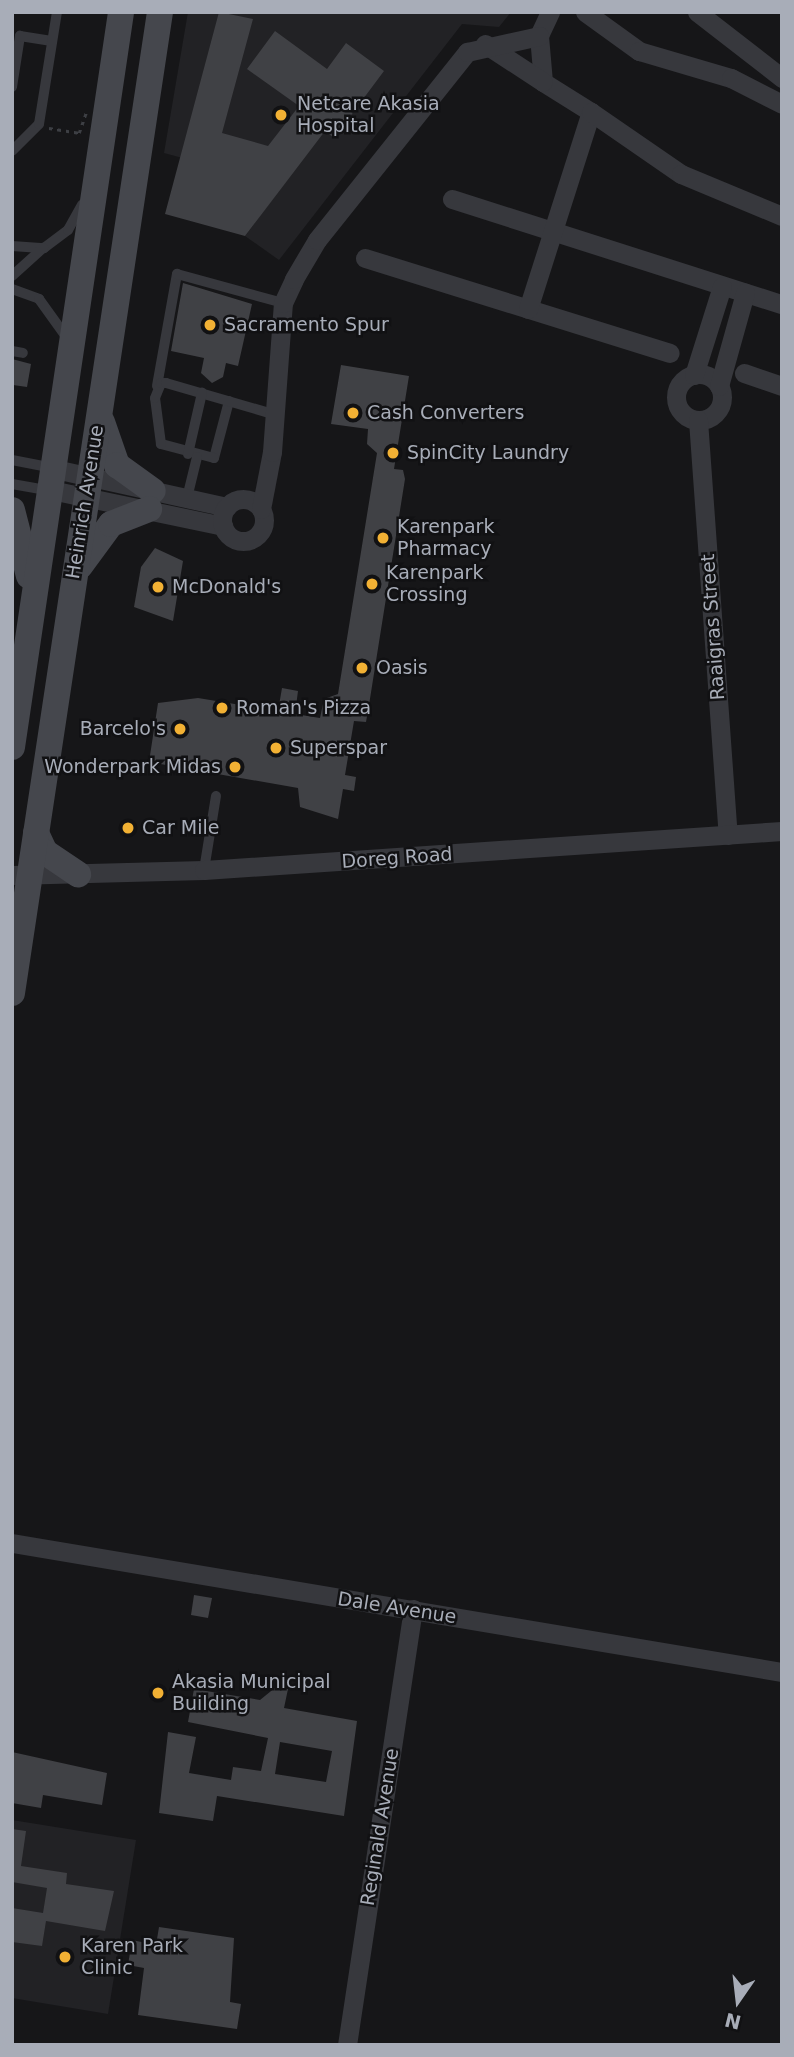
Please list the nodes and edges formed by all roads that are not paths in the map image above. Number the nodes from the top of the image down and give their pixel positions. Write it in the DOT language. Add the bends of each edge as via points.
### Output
graph roads {
  1 [pos="57,12"];
  2 [pos="121,12"];
  3 [pos="160,12"];
  4 [pos="550,12"];
  5 [pos="585,12"];
  6 [pos="697,12"];
  7 [pos="16,36"];
  8 [pos="539,36"];
  9 [pos="52,41"];
  10 [pos="485,44"];
  11 [pos="782,78"];
  12 [pos="13,82"];
  13 [pos="543,82"];
  14 [pos="782,104"];
  15 [pos="591,111"];
  16 [pos="12,151"];
  17 [pos="94,182"];
  18 [pos="452,198"];
  19 [pos="782,216"];
  20 [pos="551,230"];
  21 [pos="12,246"];
  22 [pos="44,248"];
  23 [pos="365,258"];
  24 [pos="12,276"];
  25 [pos="722,286"];
  26 [pos="12,289"];
  27 [pos="745,293"];
  28 [pos="283,303"];
  29 [pos="782,304"];
  30 [pos="528,309"];
  31 [pos="71,345"];
  32 [pos="670,354"];
  33 [pos="744,373"];
  34 [pos="694,374"];
  35 [pos="157,386"];
  36 [pos="719,386"];
  37 [pos="782,386"];
  38 [pos="202,393"];
  39 [pos="274,393"];
  40 [pos="229,401"];
  41 [pos="99,410"];
  42 [pos="269,413"];
  43 [pos="698,420"];
  44 [pos="192,456"];
  45 [pos="12,460"];
  46 [pos="53,479"];
  47 [pos="12,484"];
  48 [pos="88,486"];
  49 [pos="187,498"];
  50 [pos="151,500"];
  51 [pos="232,503"];
  52 [pos="261,509"];
  53 [pos="12,510"];
  54 [pos="223,526"];
  55 [pos="75,572"];
  56 [pos="34,606"];
  57 [pos="12,747"];
  58 [pos="216,796"];
  59 [pos="782,831"];
  60 [pos="36,833"];
  61 [pos="728,835"];
  62 [pos="204,870"];
  63 [pos="78,874"];
  64 [pos="21,875"];
  65 [pos="12,993"];
  66 [pos="12,1543"];
  67 [pos="413,1609"];
  68 [pos="782,1672"];
  69 [pos="347,2045"];
  1 -- 9 [label="lane"];
  2 -- 17 [label="street, Heinrich Avenue"];
  3 -- 41 [label="street, Heinrich Avenue"];
  4 -- 8 [label="street"];
  5 -- 14 [label="street" via="639,51 731,78"];
  6 -- 11 [label="street"];
  7 -- 9 [label="lane"];
  7 -- 12 [label="lane"];
  8 -- 10 [label="street"];
  8 -- 13 [label="street"];
  9 -- 16 [label="lane" via="38,124"];
  10 -- 13 [label="street"];
  10 -- 28 [label="street" via="467,52 317,240"];
  13 -- 15 [label="street"];
  15 -- 19 [label="street" via="681,174"];
  15 -- 20 [label="street"];
  17 -- 22 [label="lane" via="68,230"];
  17 -- 31 [label="street, Heinrich Avenue"];
  18 -- 20 [label="street"];
  20 -- 25 [label="street"];
  20 -- 30 [label="street"];
  21 -- 22 [label="lane"];
  22 -- 24 [label="lane"];
  23 -- 30 [label="street"];
  25 -- 27 [label="street"];
  25 -- 34 [label="street"];
  26 -- 31 [label="lane" via="39,299"];
  27 -- 29 [label="street"];
  27 -- 36 [label="street"];
  28 -- 35 [label="lane" via="177,274"];
  28 -- 39 [label="street"];
  30 -- 32 [label="street"];
  31 -- 46 [label="street, Heinrich Avenue"];
  33 -- 37 [label="street"];
  34 -- 36 [label="street"];
  34 -- 43 [label="street" via="680,383 676,399 683,413"];
  35 -- 38 [label="lane"];
  35 -- 44 [label="lane" via="156,435 161,444"];
  36 -- 43 [label="street" via="720,406"];
  38 -- 40 [label="lane"];
  38 -- 44 [label="lane"];
  39 -- 42 [label="street"];
  39 -- 52 [label="street"];
  40 -- 42 [label="lane"];
  40 -- 44 [label="lane" via="217,455"];
  41 -- 48 [label="street, Heinrich Avenue"];
  41 -- 50 [label="street" via="117,465"];
  42 -- 51 [label="street" via="255,479"];
  43 -- 61 [label="street, Raaigras Street"];
  44 -- 49 [label="lane"];
  45 -- 46 [label="lane"];
  46 -- 47 [label="lane"];
  46 -- 48 [label="street"];
  46 -- 56 [label="street, Heinrich Avenue"];
  48 -- 50 [label="street"];
  48 -- 55 [label="street, Heinrich Avenue"];
  49 -- 50 [label="street"];
  49 -- 51 [label="street"];
  50 -- 54 [label="street"];
  50 -- 55 [label="street" via="111,524"];
  51 -- 52 [label="street"];
  51 -- 54 [label="street"];
  52 -- 54 [label="street" via="262,529 252,539 232,537"];
  53 -- 56 [label="street" via="24,542"];
  55 -- 60 [label="street, Heinrich Avenue"];
  56 -- 57 [label="street, Heinrich Avenue"];
  58 -- 62 [label="lane"];
  59 -- 61 [label="street, Doreg Road"];
  60 -- 63 [label="street" via="45,852"];
  60 -- 64 [label="street, Heinrich Avenue"];
  61 -- 62 [label="street, Doreg Road"];
  62 -- 63 [label="street, Doreg Road"];
  63 -- 64 [label="street, Doreg Road"];
  64 -- 65 [label="street, Heinrich Avenue"];
  66 -- 67 [label="street, Dale Avenue" via="235,1585"];
  67 -- 68 [label="street, Dale Avenue"];
  67 -- 69 [label="street, Reginald Avenue"];
}
